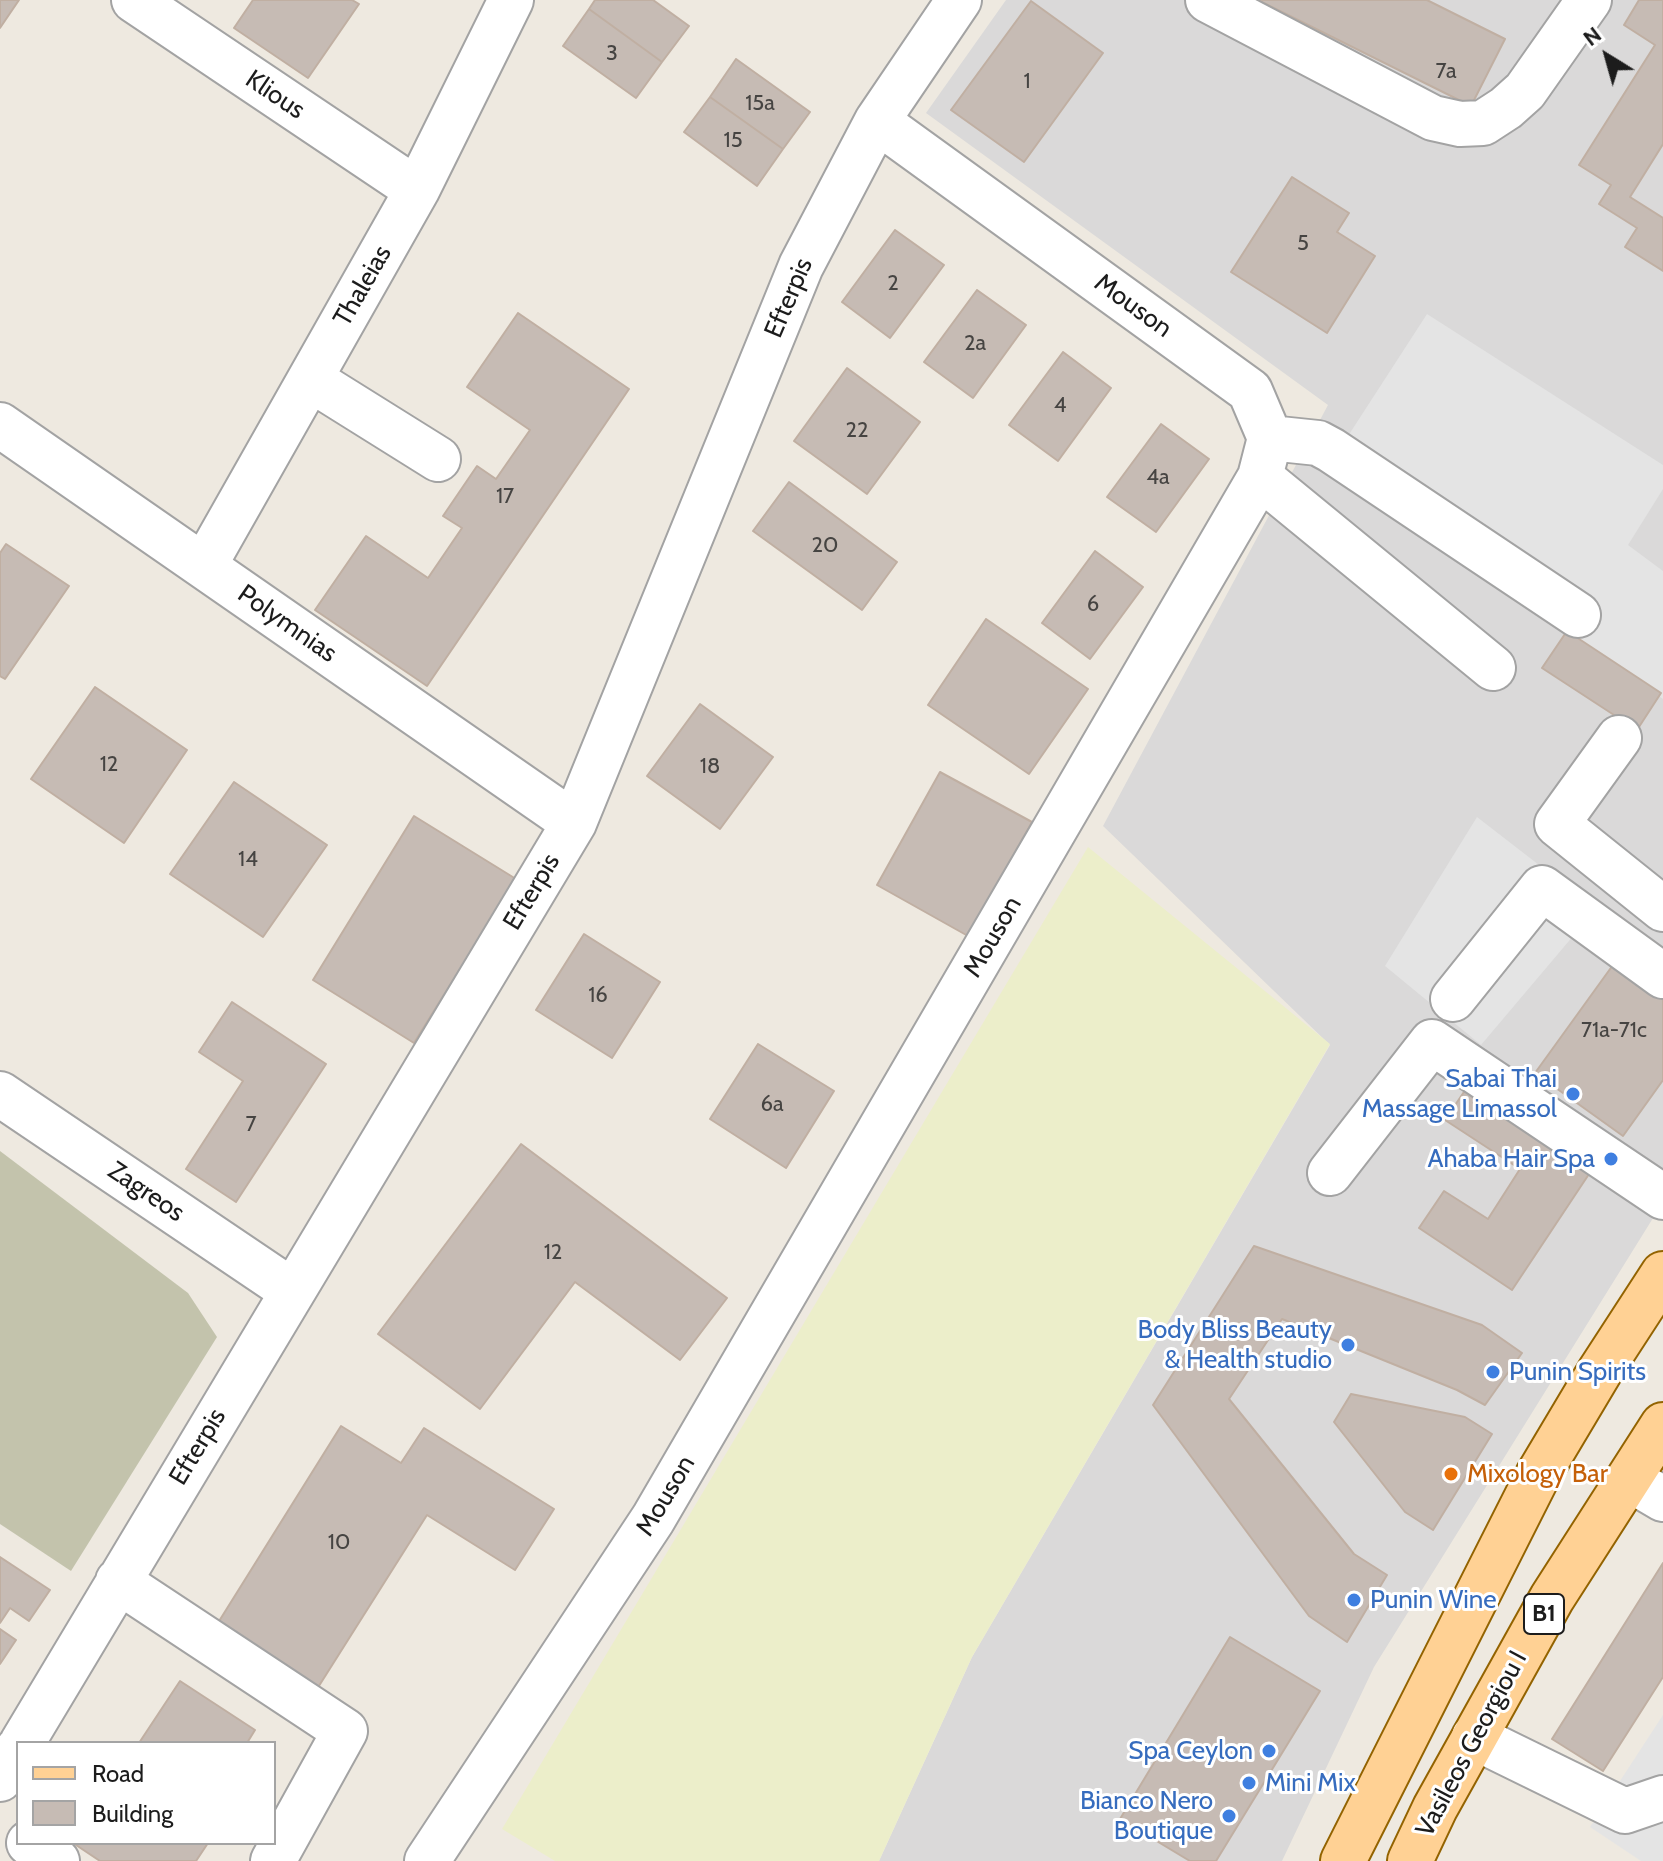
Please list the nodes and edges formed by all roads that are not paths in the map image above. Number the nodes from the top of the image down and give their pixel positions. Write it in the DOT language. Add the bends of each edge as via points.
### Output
graph roads {
  1 [pos="134,0"];
  2 [pos="511,0"];
  3 [pos="959,0"];
  4 [pos="1208,0"];
  5 [pos="1589,0"];
  6 [pos="877,121"];
  7 [pos="417,190"];
  8 [pos="310,379"];
  9 [pos="0,425"];
  10 [pos="1265,458"];
  11 [pos="438,459"];
  12 [pos="204,566"];
  13 [pos="1578,615"];
  14 [pos="1493,668"];
  15 [pos="1619,738"];
  16 [pos="574,823"];
  17 [pos="1663,909"];
  18 [pos="1663,976"];
  19 [pos="1453,999"];
  20 [pos="0,1094"];
  21 [pos="1330,1173"];
  22 [pos="1663,1197"];
  23 [pos="1663,1274"];
  24 [pos="292,1291"];
  25 [pos="1663,1425"];
  26 [pos="1646,1489"];
  27 [pos="118,1581"];
  28 [pos="1474,1737"];
  29 [pos="23,1741"];
  30 [pos="16,1752"];
  31 [pos="0,1779"];
  32 [pos="1663,1798"];
  33 [pos="32,1845"];
  34 [pos="57,1861"];
  35 [pos="273,1861"];
  36 [pos="427,1861"];
  37 [pos="1343,1861"];
  38 [pos="1410,1861"];
  1 -- 7 [label="street, Klious"];
  2 -- 7 [label="street, Thaleias"];
  3 -- 6 [label="street, Efterpis"];
  4 -- 5 [label="street" via="1433,118 1460,124 1483,123 1525,91"];
  6 -- 10 [label="street, Mouson" via="1250,391"];
  6 -- 16 [label="street, Efterpis" via="801,266"];
  7 -- 8 [label="street, Thaleias"];
  8 -- 11 [label="street"];
  8 -- 12 [label="street, Thaleias"];
  9 -- 12 [label="street, Polymnias"];
  10 -- 13 [label="street" via="1318,443"];
  10 -- 14 [label="street"];
  10 -- 36 [label="street, Mouson" via="653,1519"];
  12 -- 16 [label="street, Polymnias"];
  15 -- 17 [label="street" via="1557,824"];
  16 -- 24 [label="street, Efterpis"];
  18 -- 19 [label="street" via="1542,888"];
  20 -- 24 [label="street, Zagreos"];
  21 -- 22 [label="street" via="1432,1042"];
  23 -- 37 [label="main road" via="1538,1475"];
  24 -- 27 [label="street, Efterpis"];
  25 -- 26 [label="main road, Vasileos Georgiou I / B1"];
  26 -- 28 [label="main road, Vasileos Georgiou I / B1" via="1552,1598"];
  27 -- 29 [label="street, Efterpis"];
  27 -- 35 [label="street" via="345,1731"];
  28 -- 32 [label="street" via="1625,1811"];
  28 -- 38 [label="main road, Vasileos Georgiou I / B1"];
  30 -- 31 [label="street"];
  33 -- 34 [label="street"];
}
